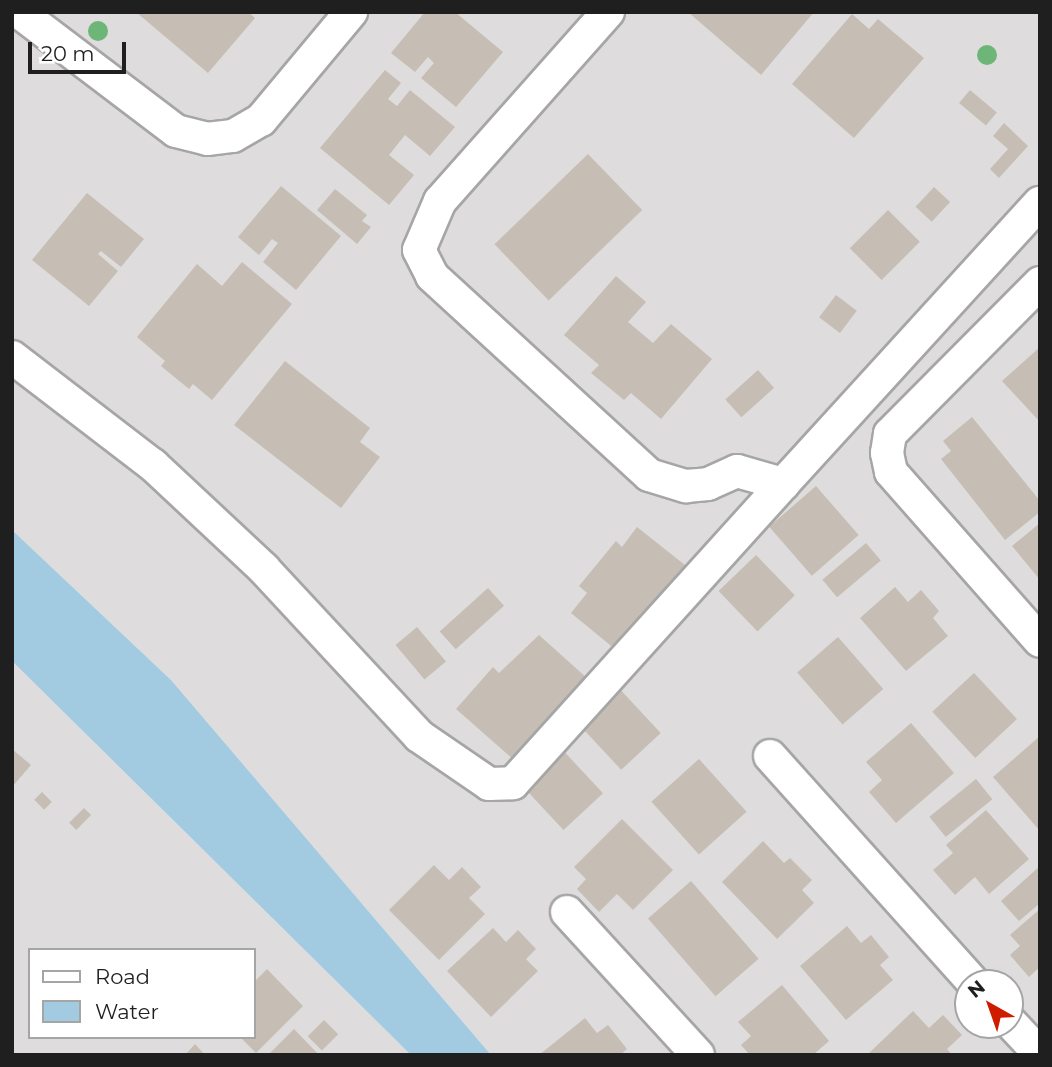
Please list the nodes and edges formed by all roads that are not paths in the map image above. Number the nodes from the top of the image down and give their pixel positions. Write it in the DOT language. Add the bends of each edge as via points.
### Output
graph roads {
  1 [pos="19,12"];
  2 [pos="351,12"];
  3 [pos="608,12"];
  4 [pos="1040,203"];
  5 [pos="1040,283"];
  6 [pos="12,357"];
  7 [pos="783,484"];
  8 [pos="1040,641"];
  9 [pos="770,756"];
  10 [pos="567,912"];
  11 [pos="961,969"];
  12 [pos="1024,1037"];
  13 [pos="1040,1054"];
  14 [pos="698,1055"];
  1 -- 2 [label="street" via="176,131 207,139 233,136 261,120"];
  3 -- 7 [label="street" via="440,201 419,250 432,276 649,475 686,486 708,484 737,471"];
  4 -- 7 [label="street"];
  5 -- 8 [label="street" via="890,434 887,453 891,472"];
  6 -- 7 [label="street" via="153,465 264,569 419,736 489,783 513,783"];
  9 -- 11 [label="street"];
  10 -- 14 [label="street"];
  12 -- 13 [label="street"];
}
